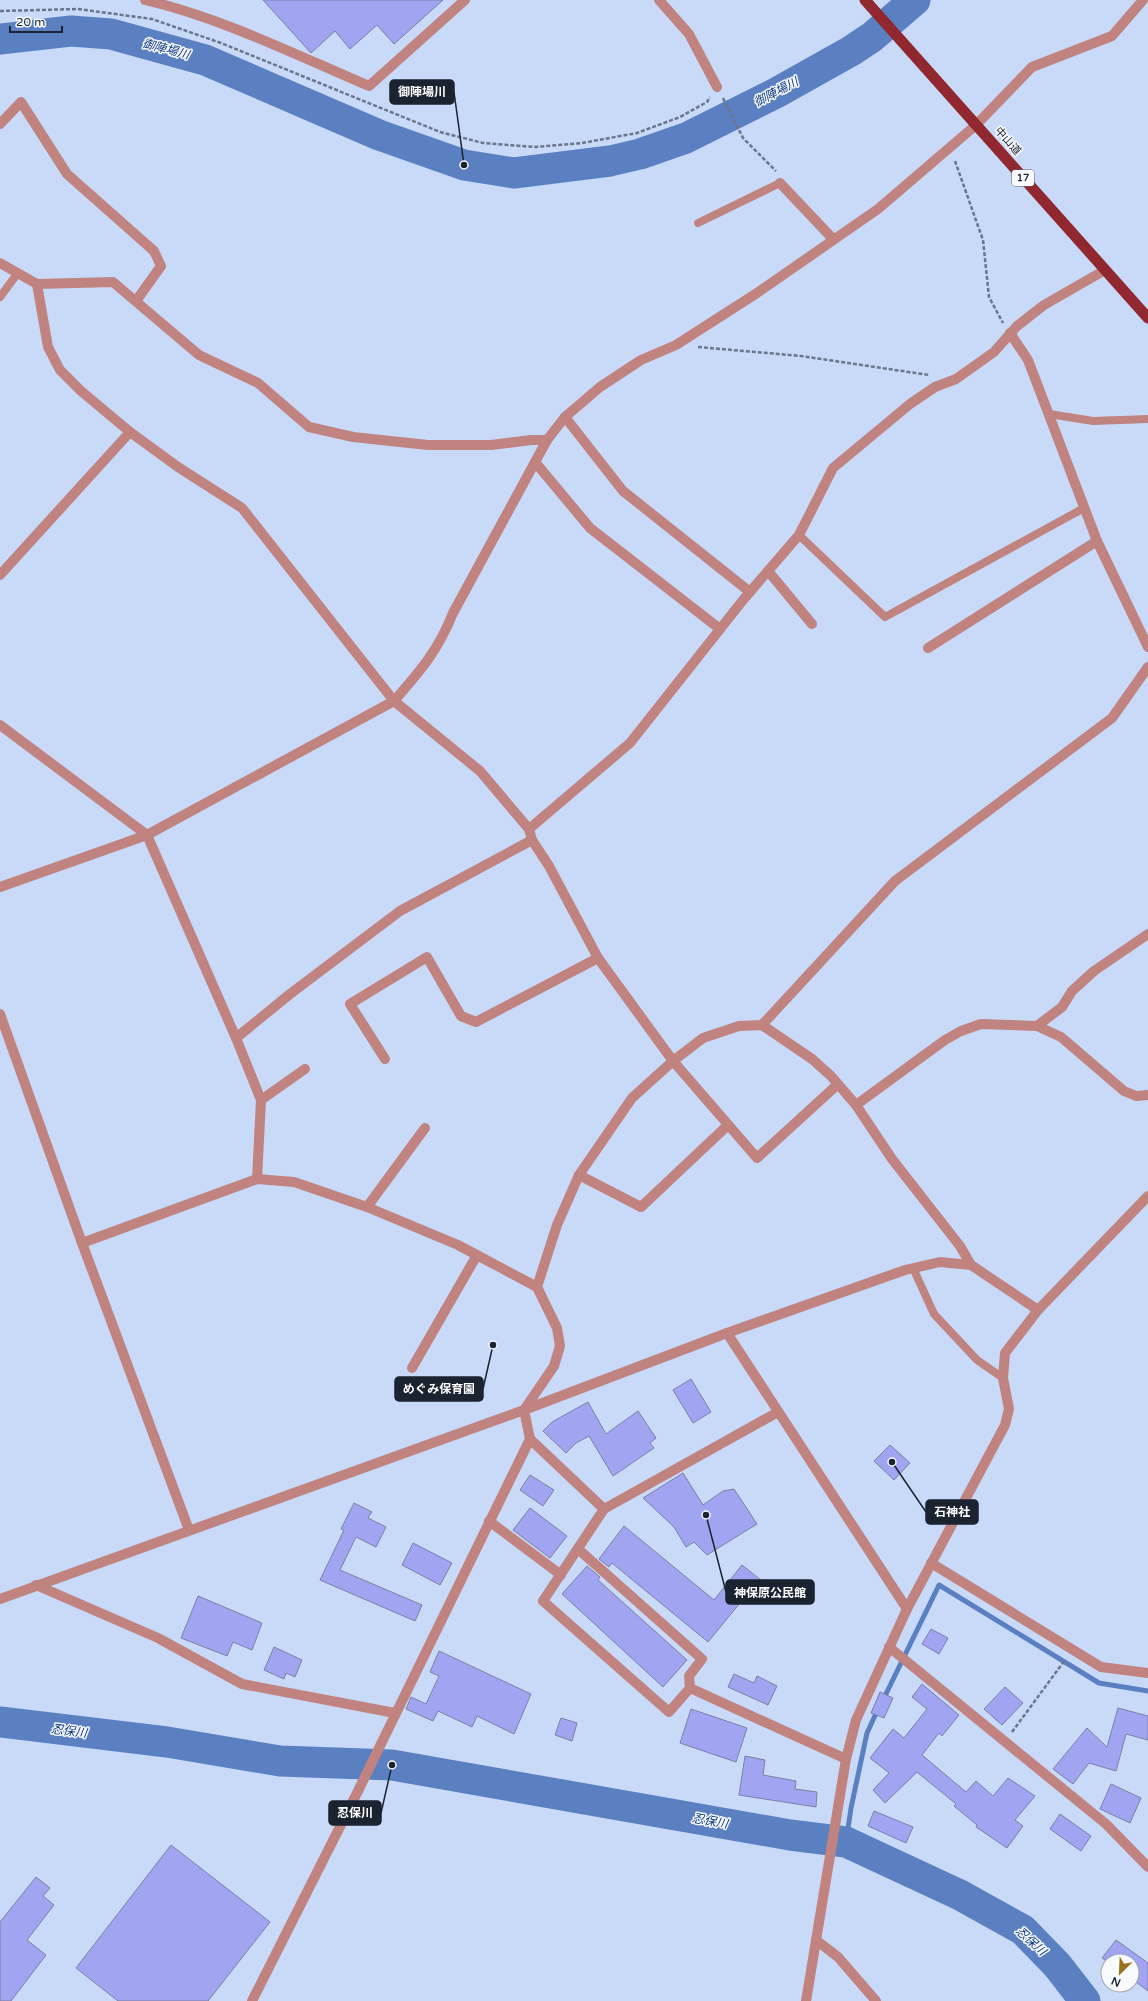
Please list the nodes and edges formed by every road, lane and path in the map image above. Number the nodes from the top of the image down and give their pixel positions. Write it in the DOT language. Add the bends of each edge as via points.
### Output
graph roads {
  1 [pos="145,0"];
  2 [pos="465,0"];
  3 [pos="659,0"];
  4 [pos="865,0"];
  5 [pos="1143,0"];
  6 [pos="31,9"];
  7 [pos="0,11"];
  8 [pos="717,87"];
  9 [pos="723,98"];
  10 [pos="0,124"];
  11 [pos="976,125"];
  12 [pos="949,148"];
  13 [pos="780,183"];
  14 [pos="698,223"];
  15 [pos="833,239"];
  16 [pos="0,263"];
  17 [pos="1105,270"];
  18 [pos="17,274"];
  19 [pos="37,284"];
  20 [pos="0,297"];
  21 [pos="136,301"];
  22 [pos="1148,318"];
  23 [pos="1010,333"];
  24 [pos="676,345"];
  25 [pos="932,375"];
  26 [pos="1049,414"];
  27 [pos="564,417"];
  28 [pos="1148,419"];
  29 [pos="130,432"];
  30 [pos="547,440"];
  31 [pos="535,462"];
  32 [pos="1084,508"];
  33 [pos="799,535"];
  34 [pos="1097,541"];
  35 [pos="768,571"];
  36 [pos="0,575"];
  37 [pos="750,592"];
  38 [pos="812,624"];
  39 [pos="720,629"];
  40 [pos="1148,646"];
  41 [pos="928,648"];
  42 [pos="1148,667"];
  43 [pos="394,701"];
  44 [pos="0,725"];
  45 [pos="530,829"];
  46 [pos="147,835"];
  47 [pos="532,840"];
  48 [pos="0,887"];
  49 [pos="1148,934"];
  50 [pos="598,958"];
  51 [pos="0,1014"];
  52 [pos="762,1025"];
  53 [pos="1037,1026"];
  54 [pos="236,1038"];
  55 [pos="385,1058"];
  56 [pos="673,1060"];
  57 [pos="305,1069"];
  58 [pos="837,1085"];
  59 [pos="1148,1095"];
  60 [pos="261,1100"];
  61 [pos="856,1105"];
  62 [pos="728,1125"];
  63 [pos="425,1128"];
  64 [pos="579,1175"];
  65 [pos="257,1179"];
  66 [pos="1148,1196"];
  67 [pos="366,1207"];
  68 [pos="82,1243"];
  69 [pos="477,1255"];
  70 [pos="971,1265"];
  71 [pos="913,1268"];
  72 [pos="537,1287"];
  73 [pos="1038,1310"];
  74 [pos="727,1333"];
  75 [pos="412,1368"];
  76 [pos="1003,1378"];
  77 [pos="524,1410"];
  78 [pos="778,1412"];
  79 [pos="530,1439"];
  80 [pos="604,1509"];
  81 [pos="489,1521"];
  82 [pos="189,1530"];
  83 [pos="578,1549"];
  84 [pos="931,1563"];
  85 [pos="561,1575"];
  86 [pos="36,1585"];
  87 [pos="0,1598"];
  88 [pos="907,1609"];
  89 [pos="889,1647"];
  90 [pos="1063,1664"];
  91 [pos="1148,1673"];
  92 [pos="690,1688"];
  93 [pos="395,1713"];
  94 [pos="1005,1742"];
  95 [pos="846,1759"];
  96 [pos="1148,1867"];
  97 [pos="816,1940"];
  98 [pos="252,2001"];
  99 [pos="806,2001"];
  100 [pos="876,2001"];
  1 -- 2 [label="street" via="174,7 234,29 368,86"];
  3 -- 8 [label="street" via="689,34"];
  4 -- 11 [label="highway, 中山道 / 17"];
  5 -- 11 [label="street" via="1112,36 1032,67"];
  6 -- 7 [label="path"];
  9 -- 13 [label="path" via="744,138 781,176"];
  10 -- 21 [label="street" via="21,102 67,174 154,251 161,266"];
  11 -- 12 [label="street"];
  11 -- 17 [label="highway, 中山道 / 17"];
  12 -- 15 [label="street" via="878,208"];
  12 -- 23 [label="path" via="983,240 989,297"];
  13 -- 14 [label="lane"];
  13 -- 15 [label="street"];
  15 -- 24 [label="street" via="757,293"];
  16 -- 18 [label="street"];
  17 -- 22 [label="highway, 中山道 / 17"];
  17 -- 23 [label="street" via="1044,305"];
  18 -- 19 [label="street"];
  18 -- 20 [label="lane"];
  19 -- 21 [label="street" via="113,282"];
  19 -- 29 [label="street" via="48,347 60,370"];
  21 -- 30 [label="street" via="199,355 258,383 309,427 353,437 428,445 491,445"];
  23 -- 26 [label="street" via="1028,360"];
  23 -- 33 [label="street" via="994,352 956,378 935,387 910,404 833,468"];
  24 -- 25 [label="path" via="801,356"];
  24 -- 27 [label="street" via="641,360 600,387"];
  26 -- 28 [label="lane" via="1093,421"];
  26 -- 32 [label="street"];
  27 -- 30 [label="street"];
  27 -- 37 [label="street" via="623,491"];
  29 -- 36 [label="street"];
  29 -- 43 [label="street" via="178,467 242,508"];
  30 -- 31 [label="street"];
  31 -- 39 [label="street" via="590,528"];
  31 -- 43 [label="street" via="453,614 443,639"];
  32 -- 33 [label="lane" via="885,617"];
  32 -- 34 [label="street"];
  33 -- 35 [label="street"];
  34 -- 40 [label="street"];
  34 -- 41 [label="street"];
  35 -- 37 [label="street"];
  35 -- 38 [label="street"];
  37 -- 39 [label="street"];
  39 -- 45 [label="street" via="630,743"];
  42 -- 52 [label="street" via="1112,718 895,881"];
  43 -- 45 [label="street" via="480,771"];
  43 -- 46 [label="street"];
  44 -- 46 [label="street"];
  45 -- 47 [label="street"];
  46 -- 48 [label="street"];
  46 -- 54 [label="street"];
  47 -- 50 [label="street" via="549,866"];
  47 -- 54 [label="street" via="400,911"];
  49 -- 53 [label="street" via="1094,972 1072,991 1062,1007"];
  50 -- 55 [label="street" via="476,1022 461,1016 427,957 350,1004"];
  50 -- 56 [label="street"];
  51 -- 68 [label="street"];
  52 -- 56 [label="street" via="739,1026 703,1038"];
  52 -- 58 [label="street" via="812,1059"];
  53 -- 59 [label="street" via="1061,1037 1124,1091 1136,1096"];
  53 -- 61 [label="street" via="981,1024 962,1030"];
  54 -- 60 [label="street"];
  56 -- 62 [label="street"];
  56 -- 64 [label="street" via="632,1098"];
  57 -- 60 [label="street"];
  58 -- 61 [label="street"];
  58 -- 62 [label="street" via="757,1158"];
  60 -- 65 [label="street"];
  61 -- 70 [label="street" via="892,1159 960,1246"];
  62 -- 64 [label="street" via="641,1207"];
  63 -- 67 [label="street"];
  64 -- 72 [label="street" via="557,1225"];
  65 -- 67 [label="street" via="294,1182"];
  65 -- 68 [label="street"];
  66 -- 73 [label="street"];
  67 -- 69 [label="street"];
  68 -- 82 [label="street"];
  69 -- 72 [label="street"];
  69 -- 75 [label="street"];
  70 -- 71 [label="street" via="940,1262"];
  70 -- 73 [label="street"];
  71 -- 74 [label="street"];
  71 -- 76 [label="lane" via="934,1314 978,1360"];
  72 -- 77 [label="street" via="557,1328 560,1346 554,1366"];
  73 -- 76 [label="street" via="1005,1353"];
  74 -- 77 [label="street"];
  74 -- 78 [label="street"];
  76 -- 84 [label="street" via="1009,1409 1005,1425"];
  77 -- 79 [label="street"];
  77 -- 82 [label="street"];
  78 -- 80 [label="street"];
  78 -- 88 [label="street"];
  79 -- 80 [label="street"];
  79 -- 81 [label="street"];
  80 -- 83 [label="street"];
  81 -- 85 [label="street"];
  81 -- 93 [label="street"];
  82 -- 86 [label="street"];
  83 -- 85 [label="street"];
  83 -- 92 [label="street" via="702,1659 688,1676"];
  84 -- 88 [label="street"];
  84 -- 91 [label="street" via="1101,1667"];
  85 -- 92 [label="street" via="543,1602 669,1712"];
  86 -- 87 [label="street"];
  86 -- 93 [label="street" via="158,1638 242,1684"];
  88 -- 89 [label="street"];
  89 -- 94 [label="street"];
  89 -- 95 [label="street" via="856,1720"];
  90 -- 94 [label="path"];
  92 -- 95 [label="street"];
  93 -- 98 [label="street"];
  94 -- 96 [label="street" via="1106,1824"];
  95 -- 97 [label="street"];
  97 -- 99 [label="street"];
  97 -- 100 [label="street" via="838,1957"];
}
